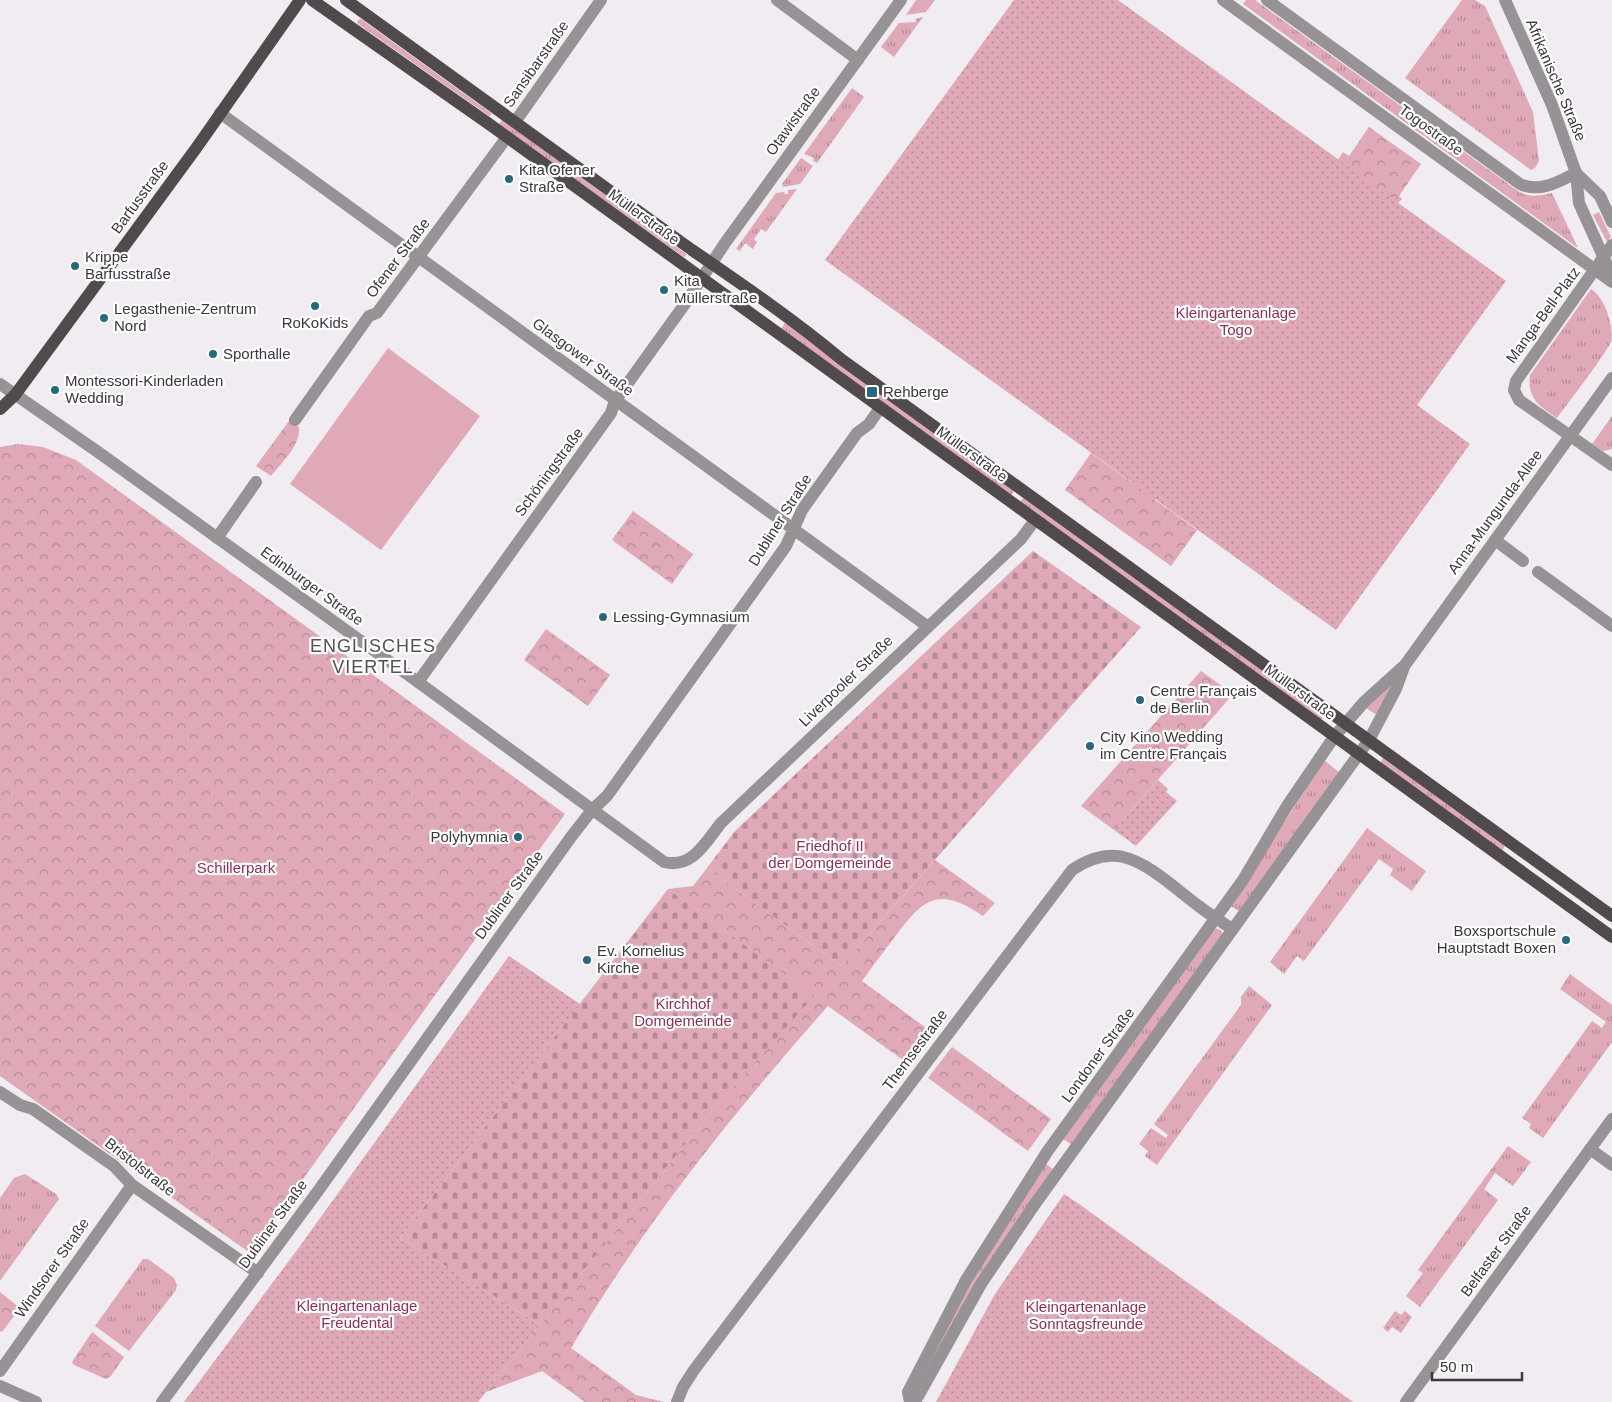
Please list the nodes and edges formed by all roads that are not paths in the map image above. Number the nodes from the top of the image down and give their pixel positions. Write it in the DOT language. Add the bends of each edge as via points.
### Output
graph roads {
  1 [pos="300,0"];
  2 [pos="312,0"];
  3 [pos="346,0"];
  4 [pos="600,0"];
  5 [pos="777,0"];
  6 [pos="901,0"];
  7 [pos="1266,0"];
  8 [pos="1505,0"];
  9 [pos="1229,2"];
  10 [pos="358,9"];
  11 [pos="347,24"];
  12 [pos="858,60"];
  13 [pos="220,113"];
  14 [pos="515,122"];
  15 [pos="507,137"];
  16 [pos="1576,173"];
  17 [pos="1612,222"];
  18 [pos="1612,245"];
  19 [pos="1604,257"];
  20 [pos="419,258"];
  21 [pos="712,263"];
  22 [pos="1595,271"];
  23 [pos="1612,276"];
  24 [pos="702,279"];
  25 [pos="1612,282"];
  26 [pos="1612,378"];
  27 [pos="0,384"];
  28 [pos="14,395"];
  29 [pos="615,400"];
  30 [pos="880,408"];
  31 [pos="0,409"];
  32 [pos="295,420"];
  33 [pos="1570,436"];
  34 [pos="1612,465"];
  35 [pos="256,482"];
  36 [pos="1035,520"];
  37 [pos="794,528"];
  38 [pos="217,538"];
  39 [pos="1495,540"];
  40 [pos="1523,561"];
  41 [pos="1538,572"];
  42 [pos="927,626"];
  43 [pos="1612,626"];
  44 [pos="1405,665"];
  45 [pos="418,682"];
  46 [pos="1346,724"];
  47 [pos="1334,737"];
  48 [pos="1369,740"];
  49 [pos="1359,754"];
  50 [pos="592,810"];
  51 [pos="679,864"];
  52 [pos="1612,916"];
  53 [pos="1216,918"];
  54 [pos="1232,928"];
  55 [pos="1612,937"];
  56 [pos="0,1092"];
  57 [pos="1612,1119"];
  58 [pos="1590,1150"];
  59 [pos="1612,1165"];
  60 [pos="132,1185"];
  61 [pos="258,1273"];
  62 [pos="0,1371"];
  63 [pos="0,1386"];
  64 [pos="36,1402"];
  65 [pos="162,1402"];
  66 [pos="677,1402"];
  67 [pos="910,1402"];
  68 [pos="1406,1402"];
  1 -- 13 [label="main road, Barfusstraße"];
  2 -- 11 [label="main road, Müllerstraße"];
  3 -- 10 [label="main road, Müllerstraße"];
  4 -- 14 [label="street, Sansibarstraße"];
  5 -- 12 [label="street"];
  6 -- 12 [label="street, Otawistraße"];
  7 -- 16 [label="street, Togostraße" via="1520,184 1538,188"];
  8 -- 16 [label="street, Afrikanische Straße" via="1548,96"];
  9 -- 22 [label="street, Togostraße"];
  10 -- 11 [label="main road"];
  10 -- 14 [label="main road, Müllerstraße"];
  11 -- 15 [label="main road, Müllerstraße"];
  12 -- 21 [label="street, Otawistraße"];
  13 -- 20 [label="street, Glasgower Straße"];
  13 -- 28 [label="main road, Barfusstraße"];
  14 -- 21 [label="main road, Müllerstraße"];
  15 -- 20 [label="street, Ofener Straße"];
  15 -- 24 [label="main road, Müllerstraße"];
  16 -- 17 [label="street, Afrikanische Straße" via="1600,196"];
  16 -- 19 [label="street, Afrikanische Straße" via="1579,203"];
  18 -- 19 [label="street"];
  19 -- 22 [label="street, Manga-Bell-Platz"];
  19 -- 23 [label="street, Afrikanische Straße"];
  20 -- 29 [label="street, Glasgower Straße"];
  20 -- 32 [label="street, Ofener Straße" via="377,313 369,316"];
  21 -- 24 [label="street, Otawistraße"];
  21 -- 46 [label="main road, Müllerstraße"];
  22 -- 25 [label="street, Togostraße"];
  22 -- 33 [label="street, Manga-Bell-Platz" via="1516,381 1514,390 1520,400"];
  24 -- 29 [label="street, Schöningstraße"];
  24 -- 30 [label="main road, Müllerstraße"];
  26 -- 33 [label="street, Anna-Mungunda-Allee"];
  27 -- 28 [label="street, Edinburger Straße"];
  28 -- 31 [label="main road, Barfusstraße"];
  28 -- 38 [label="street, Edinburger Straße"];
  29 -- 37 [label="street, Glasgower Straße"];
  29 -- 45 [label="street, Schöningstraße" via="611,413"];
  30 -- 36 [label="main road, Müllerstraße"];
  30 -- 37 [label="street, Dubliner Straße" via="851,440 802,510"];
  33 -- 34 [label="street, Manga-Bell-Platz"];
  33 -- 39 [label="street, Anna-Mungunda-Allee"];
  35 -- 38 [label="street"];
  36 -- 42 [label="street, Liverpooler Straße" via="1021,539"];
  36 -- 47 [label="main road, Müllerstraße"];
  37 -- 42 [label="street, Glasgower Straße"];
  37 -- 50 [label="street, Dubliner Straße" via="786,546 695,674 607,796"];
  38 -- 45 [label="street, Edinburger Straße"];
  39 -- 40 [label="street"];
  39 -- 44 [label="street, Anna-Mungunda-Allee"];
  41 -- 43 [label="street"];
  42 -- 51 [label="street, Liverpooler Straße" via="721,823 689,861"];
  44 -- 46 [label="street, Anna-Mungunda-Allee" via="1364,702"];
  44 -- 48 [label="street, Anna-Mungunda-Allee"];
  45 -- 50 [label="street, Edinburger Straße"];
  46 -- 47 [label="street, Anna-Mungunda-Allee"];
  46 -- 48 [label="main road, Müllerstraße"];
  47 -- 49 [label="main road, Müllerstraße"];
  47 -- 53 [label="street, Londoner Straße"];
  48 -- 49 [label="street, Anna-Mungunda-Allee"];
  48 -- 52 [label="main road, Müllerstraße"];
  49 -- 54 [label="street, Londoner Straße"];
  49 -- 55 [label="main road, Müllerstraße"];
  50 -- 51 [label="street, Edinburger Straße" via="664,862"];
  50 -- 61 [label="street, Dubliner Straße"];
  53 -- 54 [label="street, Themsestraße"];
  53 -- 66 [label="street, Themsestraße" via="1128,858 1100,857 1072,870 694,1370"];
  53 -- 67 [label="street, Londoner Straße" via="1047,1152 999,1226 931,1346 908,1392"];
  54 -- 67 [label="street, Londoner Straße" via="1035,1204 981,1284 918,1398"];
  56 -- 60 [label="street, Bristolstraße" via="33,1109 114,1166"];
  57 -- 58 [label="street, Belfaster Straße"];
  58 -- 59 [label="street"];
  58 -- 68 [label="street, Belfaster Straße"];
  60 -- 61 [label="street, Bristolstraße"];
  60 -- 62 [label="street, Windsorer Straße"];
  61 -- 65 [label="street, Dubliner Straße"];
  63 -- 64 [label="street"];
}
